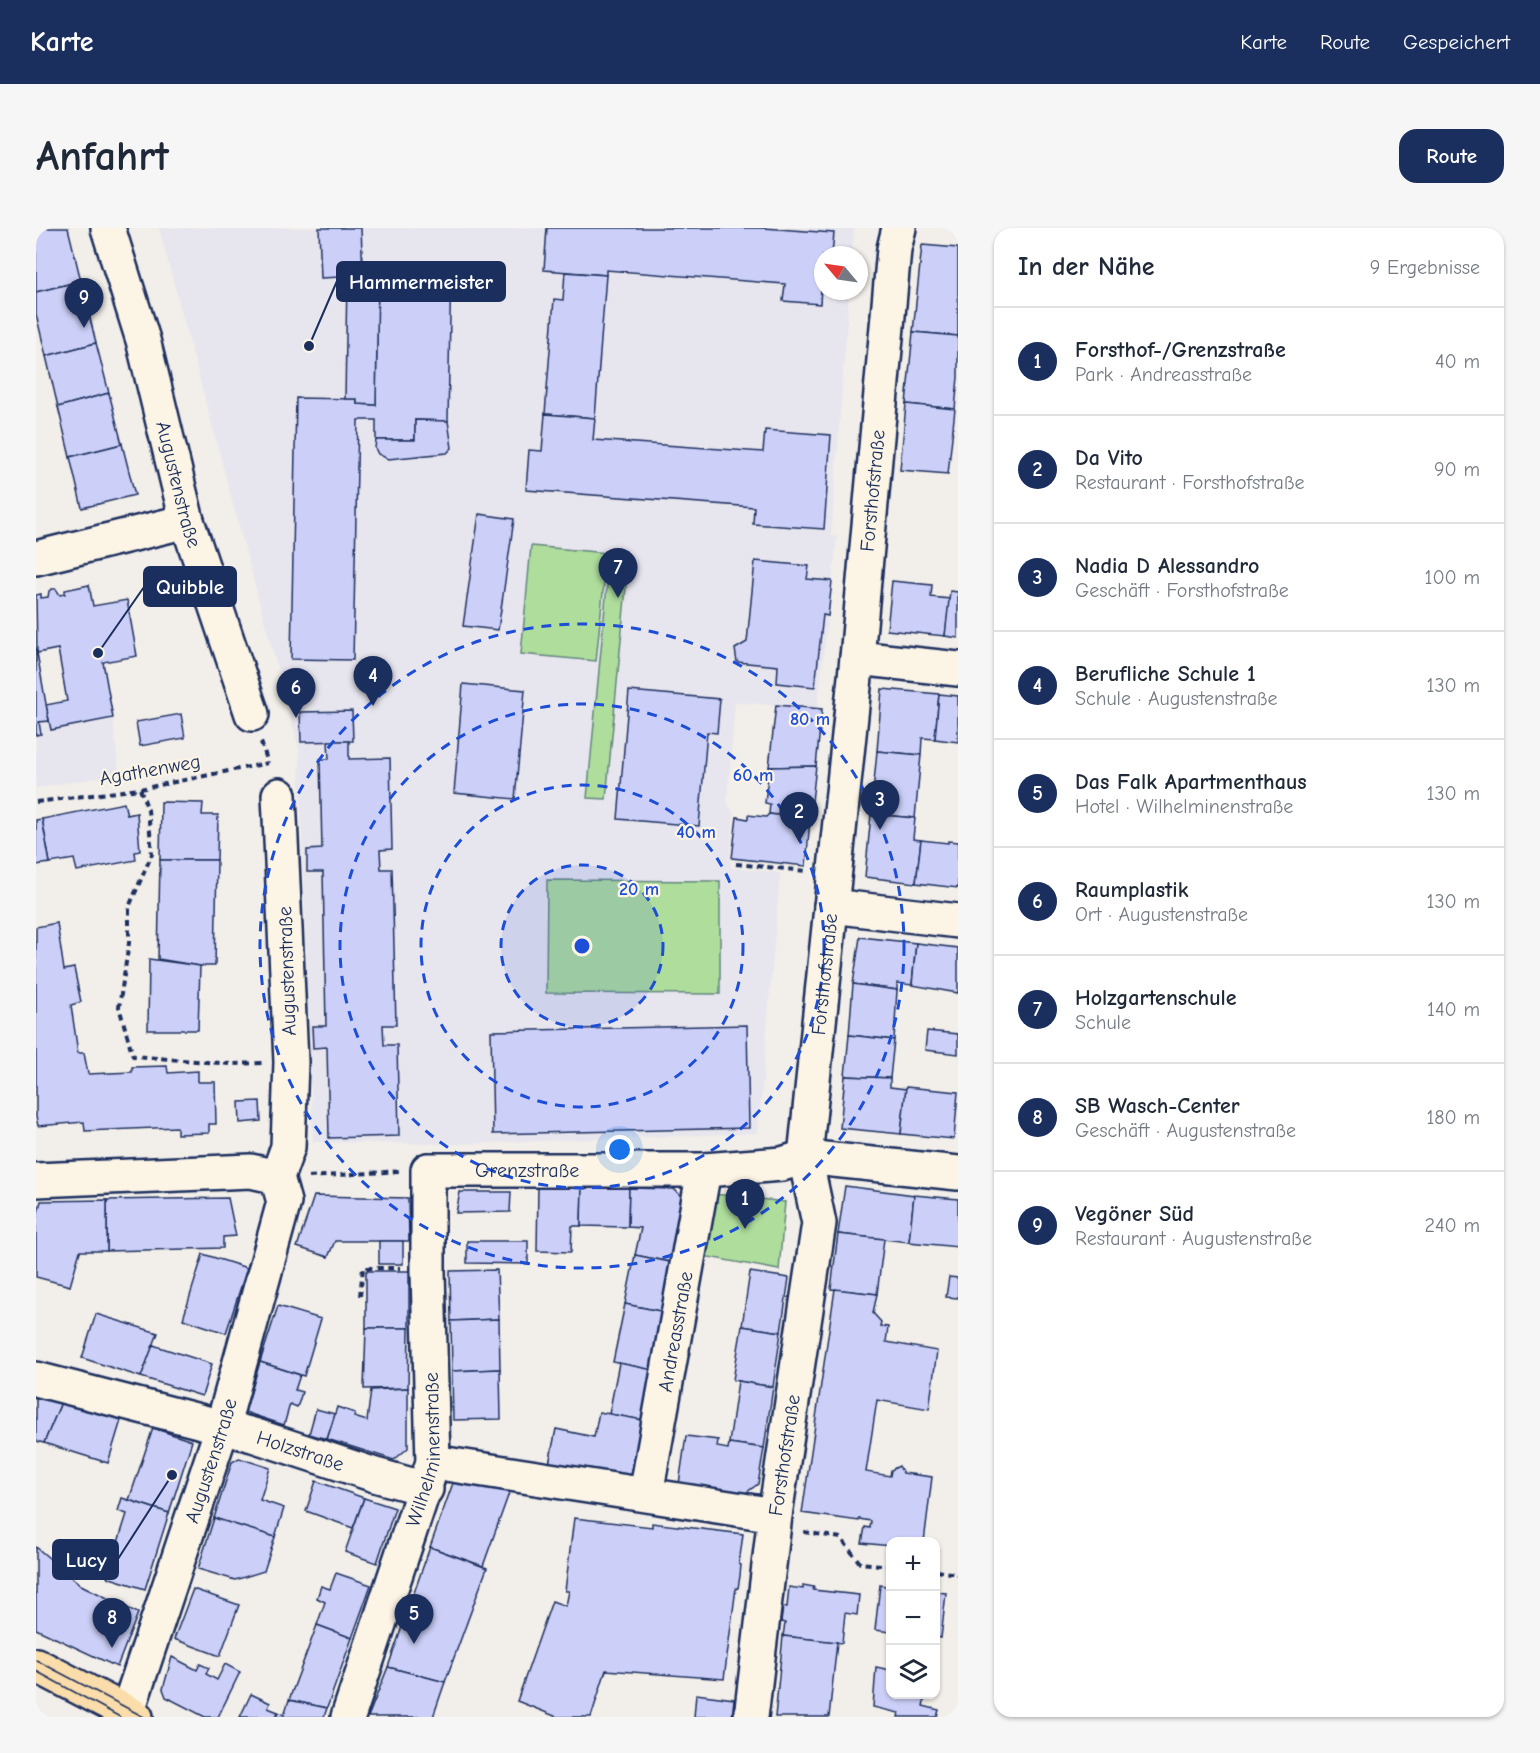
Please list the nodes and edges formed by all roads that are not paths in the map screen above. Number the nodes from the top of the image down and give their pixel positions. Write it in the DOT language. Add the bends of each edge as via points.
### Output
graph roads {
  1 [pos="108,228"];
  2 [pos="899,228"];
  3 [pos="187,521"];
  4 [pos="36,558"];
  5 [pos="857,658"];
  6 [pos="958,669"];
  7 [pos="252,714"];
  8 [pos="279,795"];
  9 [pos="833,890"];
  10 [pos="958,921"];
  11 [pos="805,1157"];
  12 [pos="428,1170"];
  13 [pos="704,1170"];
  14 [pos="958,1173"];
  15 [pos="277,1177"];
  16 [pos="36,1180"];
  17 [pos="36,1379"];
  18 [pos="222,1428"];
  19 [pos="430,1476"];
  20 [pos="646,1494"];
  21 [pos="774,1521"];
  22 [pos="36,1665"];
  23 [pos="131,1715"];
  24 [pos="348,1717"];
  25 [pos="751,1717"];
  1 -- 3 [label="street, Augustenstraße" via="143,340"];
  2 -- 5 [label="street, Forsthofstraße"];
  3 -- 4 [label="street"];
  3 -- 7 [label="street, Augustenstraße"];
  5 -- 6 [label="street"];
  5 -- 9 [label="street, Forsthofstraße"];
  8 -- 15 [label="street, Augustenstraße" via="291,1062 288,1147"];
  9 -- 10 [label="street"];
  9 -- 11 [label="street, Forsthofstraße"];
  11 -- 13 [label="street, Grenzstraße" via="782,1164"];
  11 -- 14 [label="street"];
  11 -- 21 [label="street, Forsthofstraße" via="819,1223"];
  12 -- 13 [label="street, Grenzstraße"];
  12 -- 19 [label="street, Wilhelminenstraße"];
  13 -- 20 [label="street, Andreasstraße"];
  15 -- 16 [label="street" via="251,1171"];
  15 -- 18 [label="street, Augustenstraße" via="285,1202"];
  17 -- 18 [label="street, Holzstraße"];
  18 -- 19 [label="street, Holzstraße" via="375,1476"];
  18 -- 23 [label="street, Augustenstraße"];
  19 -- 20 [label="street, Holzstraße"];
  19 -- 24 [label="street, Wilhelminenstraße"];
  20 -- 21 [label="street, Holzstraße"];
  21 -- 25 [label="street, Forsthofstraße"];
  22 -- 23 [label="main road"];
}
